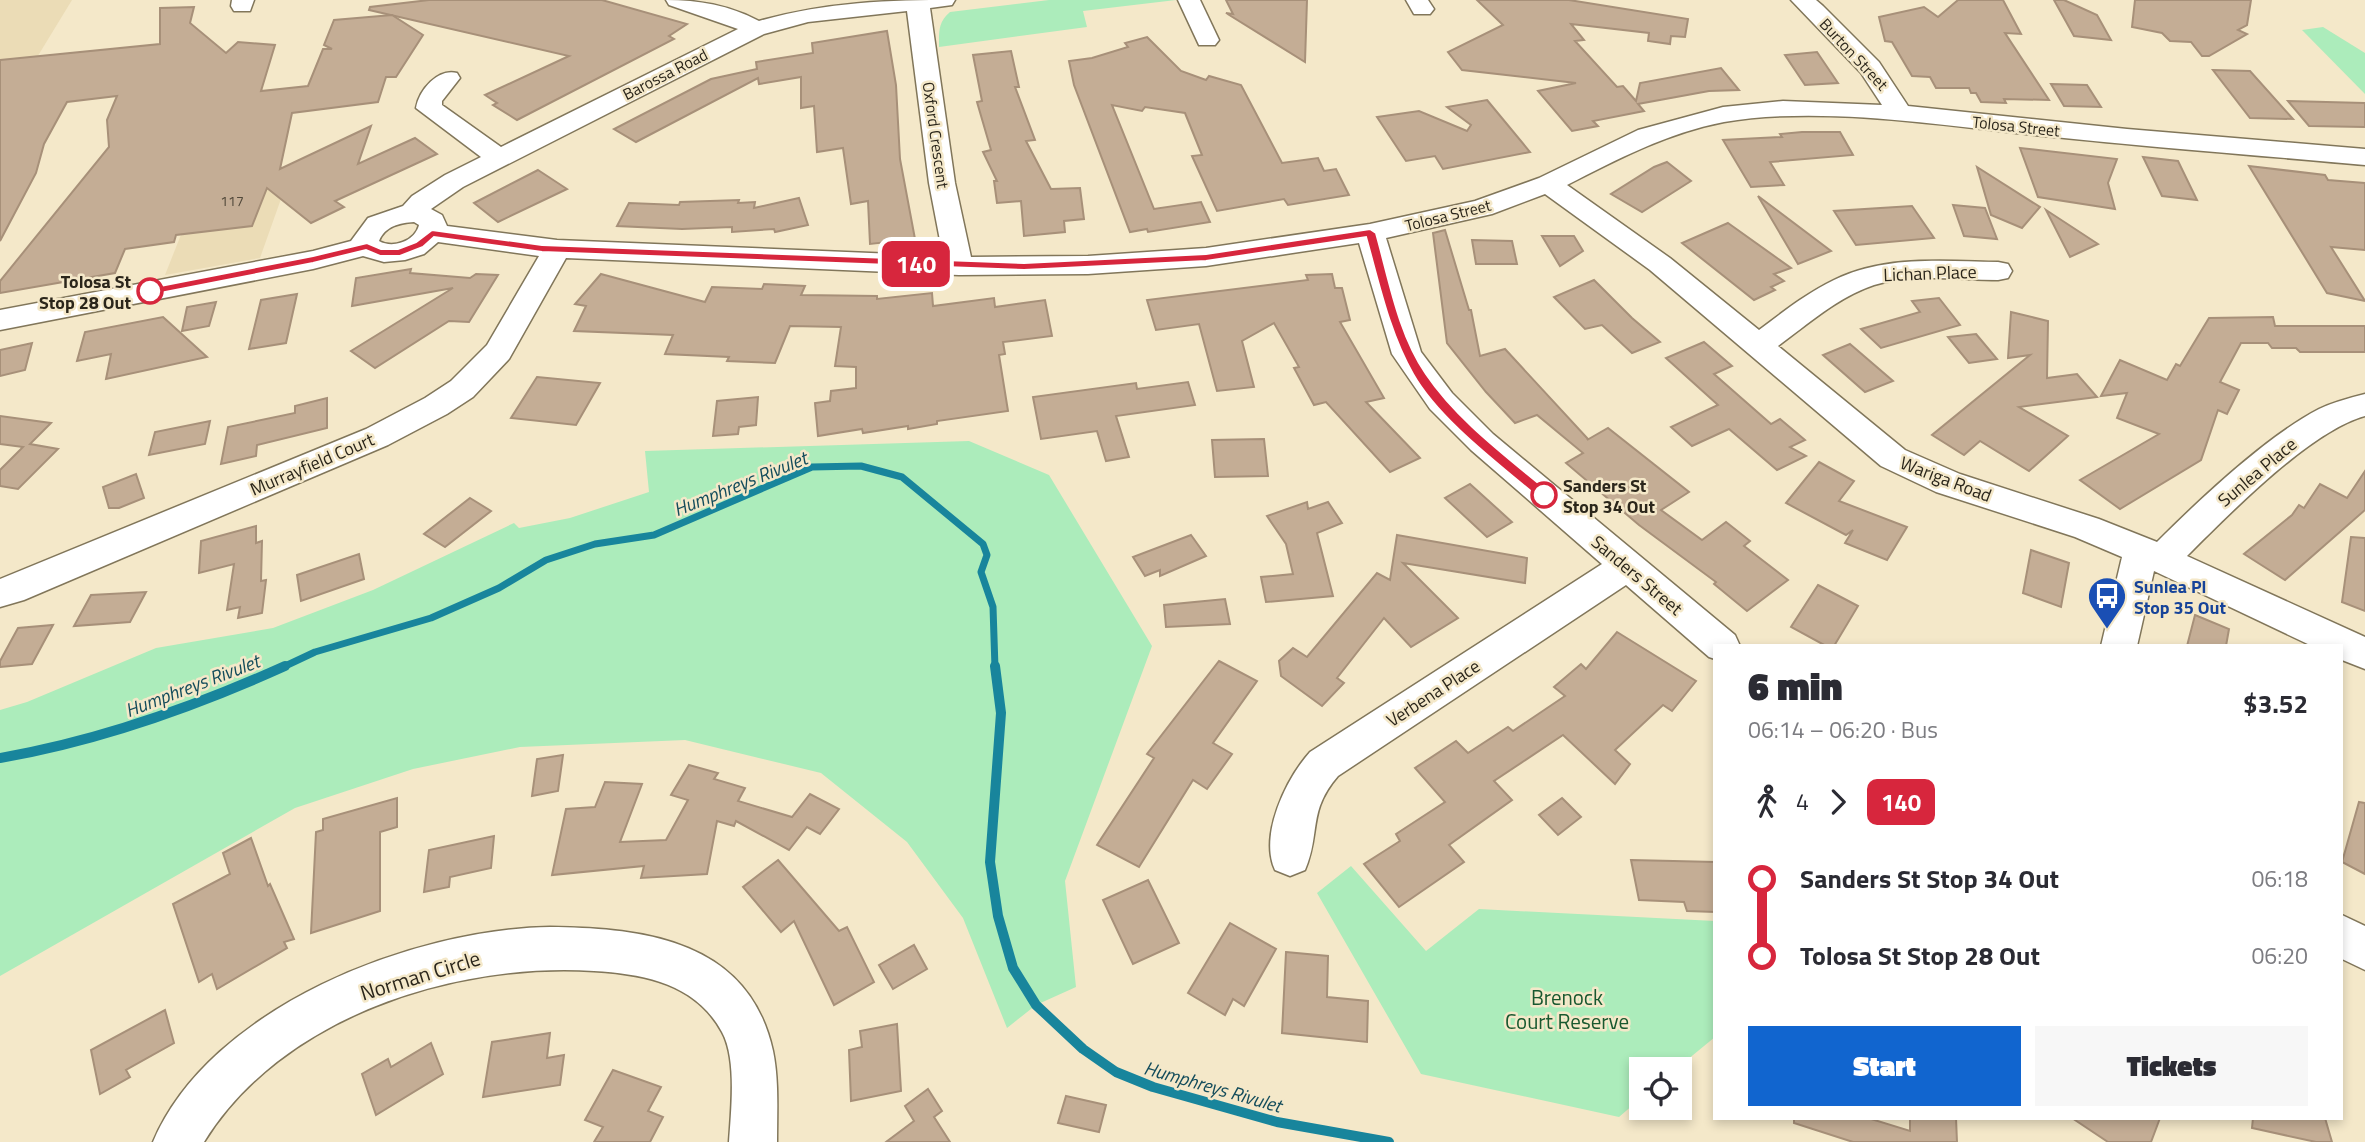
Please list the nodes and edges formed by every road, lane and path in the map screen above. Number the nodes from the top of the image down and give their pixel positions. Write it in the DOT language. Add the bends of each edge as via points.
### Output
graph roads {
  1 [pos="677,0"];
  2 [pos="944,0"];
  3 [pos="1189,0"];
  4 [pos="1802,0"];
  5 [pos="918,2"];
  6 [pos="757,29"];
  7 [pos="1207,40"];
  8 [pos="448,78"];
  9 [pos="1898,113"];
  10 [pos="2365,157"];
  11 [pos="499,158"];
  12 [pos="1548,184"];
  13 [pos="411,214"];
  14 [pos="432,233"];
  15 [pos="1370,233"];
  16 [pos="367,246"];
  17 [pos="557,249"];
  18 [pos="959,266"];
  19 [pos="1998,271"];
  20 [pos="0,320"];
  21 [pos="1758,346"];
  22 [pos="2365,405"];
  23 [pos="2152,554"];
  24 [pos="1627,566"];
  25 [pos="0,593"];
  26 [pos="1720,644"];
  27 [pos="2120,644"];
  28 [pos="2365,654"];
  29 [pos="1290,857"];
  30 [pos="2343,937"];
  31 [pos="2365,949"];
  32 [pos="177,1142"];
  33 [pos="752,1142"];
  1 -- 6 [label="street"];
  2 -- 5 [label="street, Barossa Road"];
  3 -- 7 [label="street"];
  4 -- 9 [label="street, Burton Street" via="1886,86"];
  5 -- 6 [label="street, Barossa Road" via="806,16"];
  5 -- 18 [label="street, Oxford Crescent" via="942,183"];
  6 -- 11 [label="street, Barossa Road"];
  8 -- 11 [label="street" via="429,108"];
  9 -- 10 [label="street, Tolosa Street"];
  9 -- 12 [label="street, Tolosa Street" via="1815,108 1723,115 1647,135"];
  11 -- 13 [label="street, Barossa Road" via="435,192"];
  12 -- 15 [label="street, Tolosa Street" via="1482,208"];
  12 -- 21 [label="street, Wariga Road" via="1631,241"];
  13 -- 14 [label="street" via="432,221"];
  13 -- 16 [label="street" via="372,228"];
  14 -- 16 [label="street" via="419,245 400,252 380,253"];
  14 -- 17 [label="street, Tolosa Street"];
  15 -- 18 [label="street, Tolosa Street" via="1160,261"];
  15 -- 24 [label="street, Sanders Street" via="1404,344 1426,383 1482,442"];
  16 -- 20 [label="street"];
  17 -- 18 [label="street, Tolosa Street"];
  17 -- 25 [label="street, Murrayfield Court" via="498,352 462,389 436,406 377,437"];
  19 -- 21 [label="street, Lichan Place" via="1911,271 1863,278"];
  21 -- 23 [label="street, Wariga Road" via="1903,464"];
  22 -- 23 [label="street, Sunlea Place" via="2333,414 2310,428"];
  23 -- 27 [label="street, Sunlea Place"];
  23 -- 28 [label="street, Wariga Road"];
  24 -- 26 [label="street, Sanders Street"];
  24 -- 29 [label="street, Verbena Place" via="1324,764 1307,782 1298,803"];
  30 -- 31 [label="street"];
  32 -- 33 [label="street, Norman Circle" via="213,1089 250,1054 291,1026 392,980 446,963 551,947 659,958 712,984 732,1005 744,1028 754,1089"];
}
